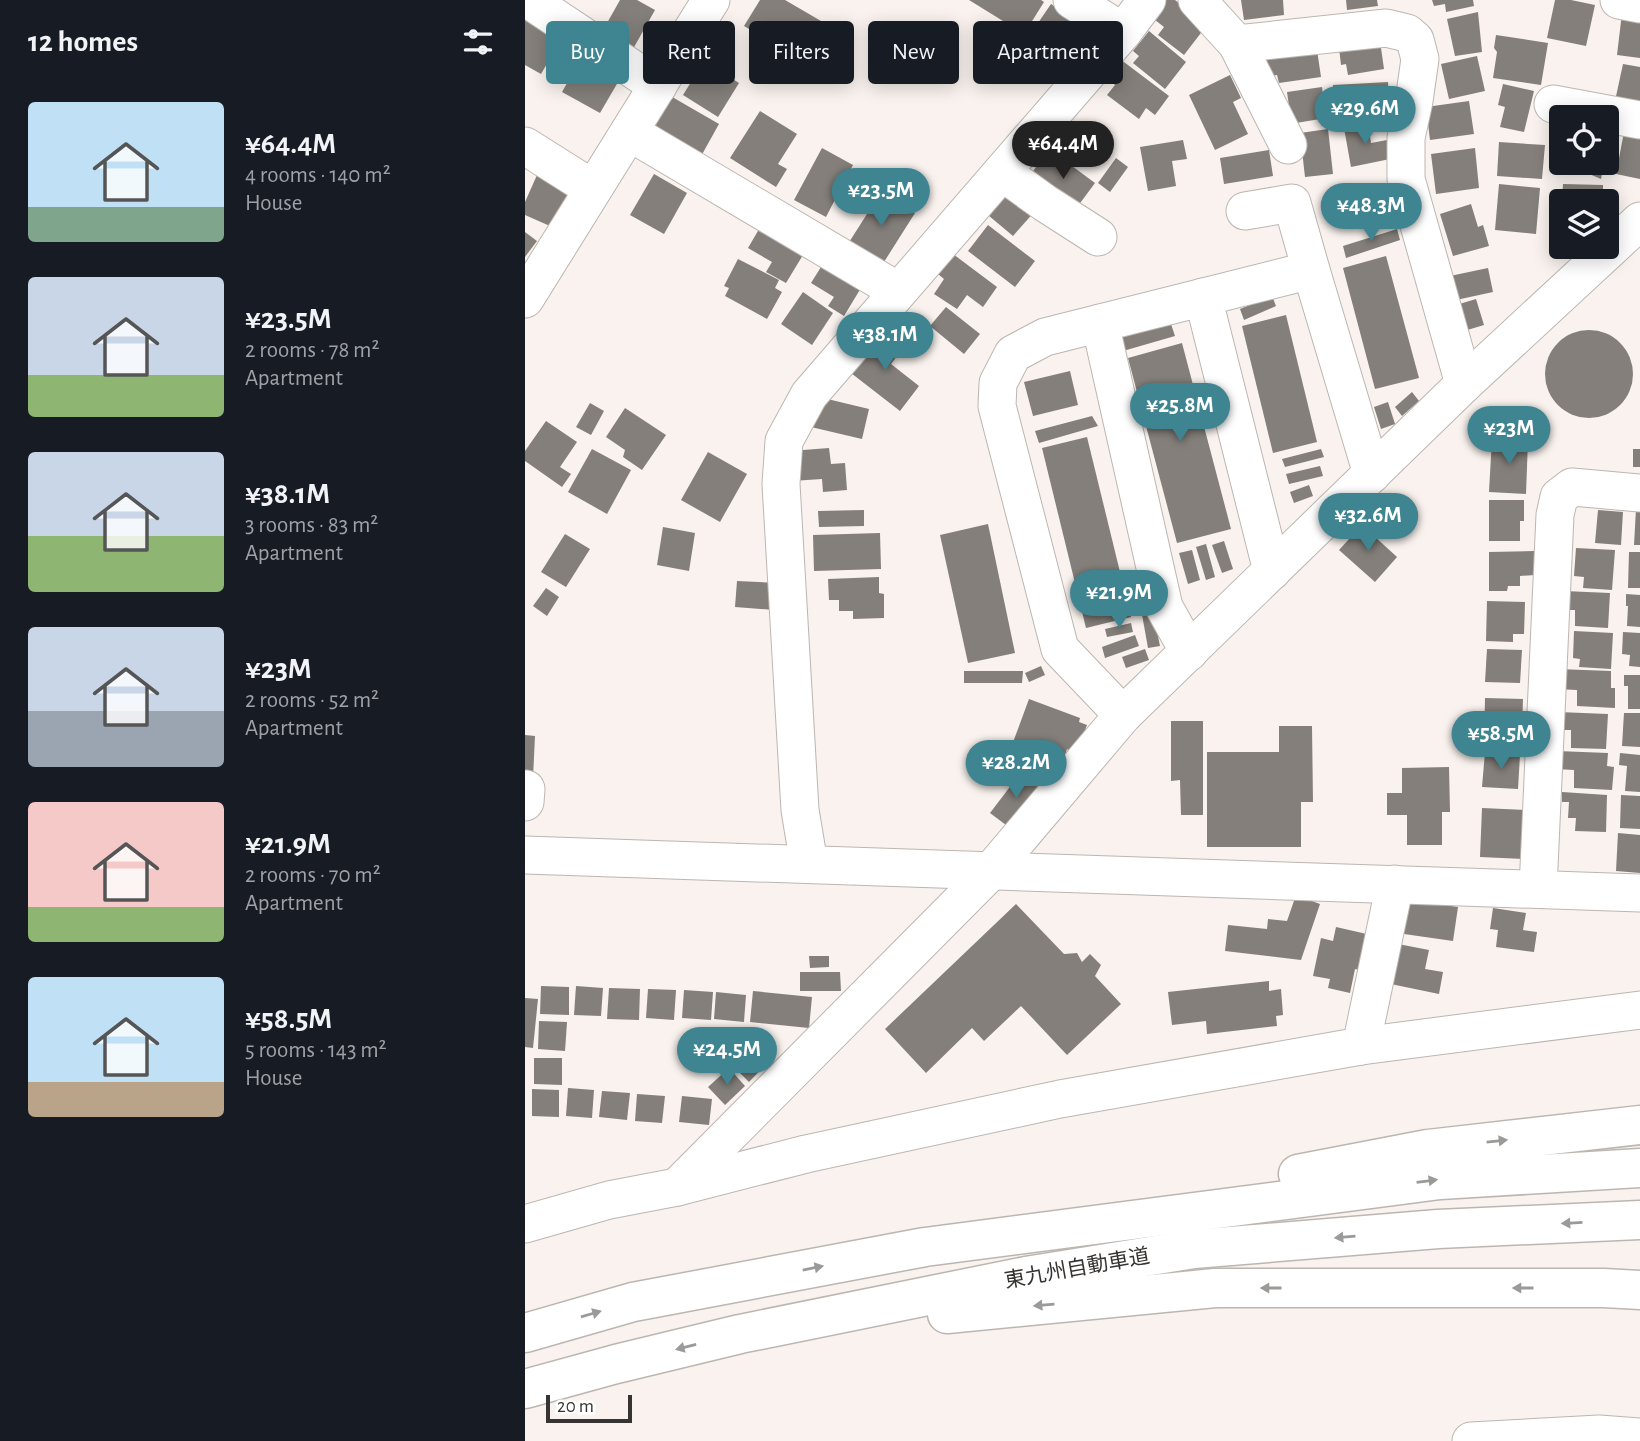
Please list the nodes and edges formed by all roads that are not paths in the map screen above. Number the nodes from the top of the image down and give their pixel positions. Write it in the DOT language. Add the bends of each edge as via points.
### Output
graph roads {
  1 [pos="529,0"];
  2 [pos="711,0"];
  3 [pos="1072,0"];
  4 [pos="1147,0"];
  5 [pos="1196,0"];
  6 [pos="1619,0"];
  7 [pos="1640,4"];
  8 [pos="1105,21"];
  9 [pos="1123,32"];
  10 [pos="1237,44"];
  11 [pos="1078,84"];
  12 [pos="658,86"];
  13 [pos="1553,104"];
  14 [pos="1640,120"];
  15 [pos="629,132"];
  16 [pos="1288,145"];
  17 [pos="525,146"];
  18 [pos="1002,172"];
  19 [pos="593,189"];
  20 [pos="1245,211"];
  21 [pos="1640,221"];
  22 [pos="1098,237"];
  23 [pos="1311,270"];
  24 [pos="898,291"];
  25 [pos="1203,297"];
  26 [pos="525,299"];
  27 [pos="1100,323"];
  28 [pos="1464,384"];
  29 [pos="1372,474"];
  30 [pos="1640,493"];
  31 [pos="1272,571"];
  32 [pos="1189,652"];
  33 [pos="1123,715"];
  34 [pos="525,855"];
  35 [pos="809,864"];
  36 [pos="991,871"];
  37 [pos="1395,884"];
  38 [pos="1538,889"];
  39 [pos="1640,893"];
  40 [pos="1640,1010"];
  41 [pos="1361,1046"];
  42 [pos="1640,1125"];
  43 [pos="1640,1168"];
  44 [pos="677,1187"];
  45 [pos="1640,1220"];
  46 [pos="525,1224"];
  47 [pos="925,1247"];
  48 [pos="1640,1290"];
  49 [pos="525,1332"];
  50 [pos="740,1334"];
  51 [pos="525,1389"];
  52 [pos="1640,1437"];
  53 [pos="1471,1441"];
  1 -- 12 [label="street"];
  2 -- 12 [label="street"];
  3 -- 8 [label="street"];
  4 -- 9 [label="street"];
  5 -- 10 [label="street"];
  6 -- 7 [label="street"];
  10 -- 16 [label="street"];
  10 -- 28 [label="street" via="1386,27 1415,40 1420,59 1406,138 1406,179"];
  11 -- 18 [label="street"];
  12 -- 15 [label="street"];
  13 -- 14 [label="street"];
  15 -- 19 [label="street"];
  15 -- 24 [label="street"];
  17 -- 19 [label="street"];
  18 -- 22 [label="street"];
  18 -- 24 [label="street"];
  19 -- 26 [label="street"];
  20 -- 23 [label="street" via="1292,203"];
  21 -- 28 [label="street"];
  23 -- 25 [label="street"];
  23 -- 29 [label="street"];
  24 -- 35 [label="street" via="809,395 784,441 781,484 799,797"];
  25 -- 27 [label="street"];
  25 -- 31 [label="street"];
  27 -- 32 [label="street" via="1164,607"];
  27 -- 33 [label="street" via="1045,337 1013,354 998,383 997,406 1060,649"];
  28 -- 29 [label="street"];
  29 -- 31 [label="street"];
  30 -- 38 [label="street" via="1572,486 1559,497"];
  31 -- 32 [label="street"];
  32 -- 33 [label="street"];
  33 -- 36 [label="street"];
  34 -- 35 [label="street"];
  35 -- 36 [label="street"];
  36 -- 37 [label="street"];
  36 -- 44 [label="street"];
  37 -- 38 [label="street"];
  37 -- 41 [label="street"];
  38 -- 39 [label="street"];
  40 -- 41 [label="street"];
  41 -- 44 [label="street" via="1060,1099"];
  47 -- 42 [label="highway, one-way" via="1428,1149"];
  47 -- 43 [label="highway, 東九州自動車道, one-way" via="1440,1180"];
  44 -- 46 [label="street"];
  45 -- 50 [label="highway, 東九州自動車道, one-way" via="1438,1229 1194,1249 1026,1276"];
  49 -- 47 [label="highway, 東九州自動車道, one-way" via="633,1302"];
  48 -- 50 [label="highway, one-way" via="1215,1288"];
  50 -- 51 [label="highway, 東九州自動車道, one-way"];
  52 -- 53 [label="street" via="1599,1434"];
}
